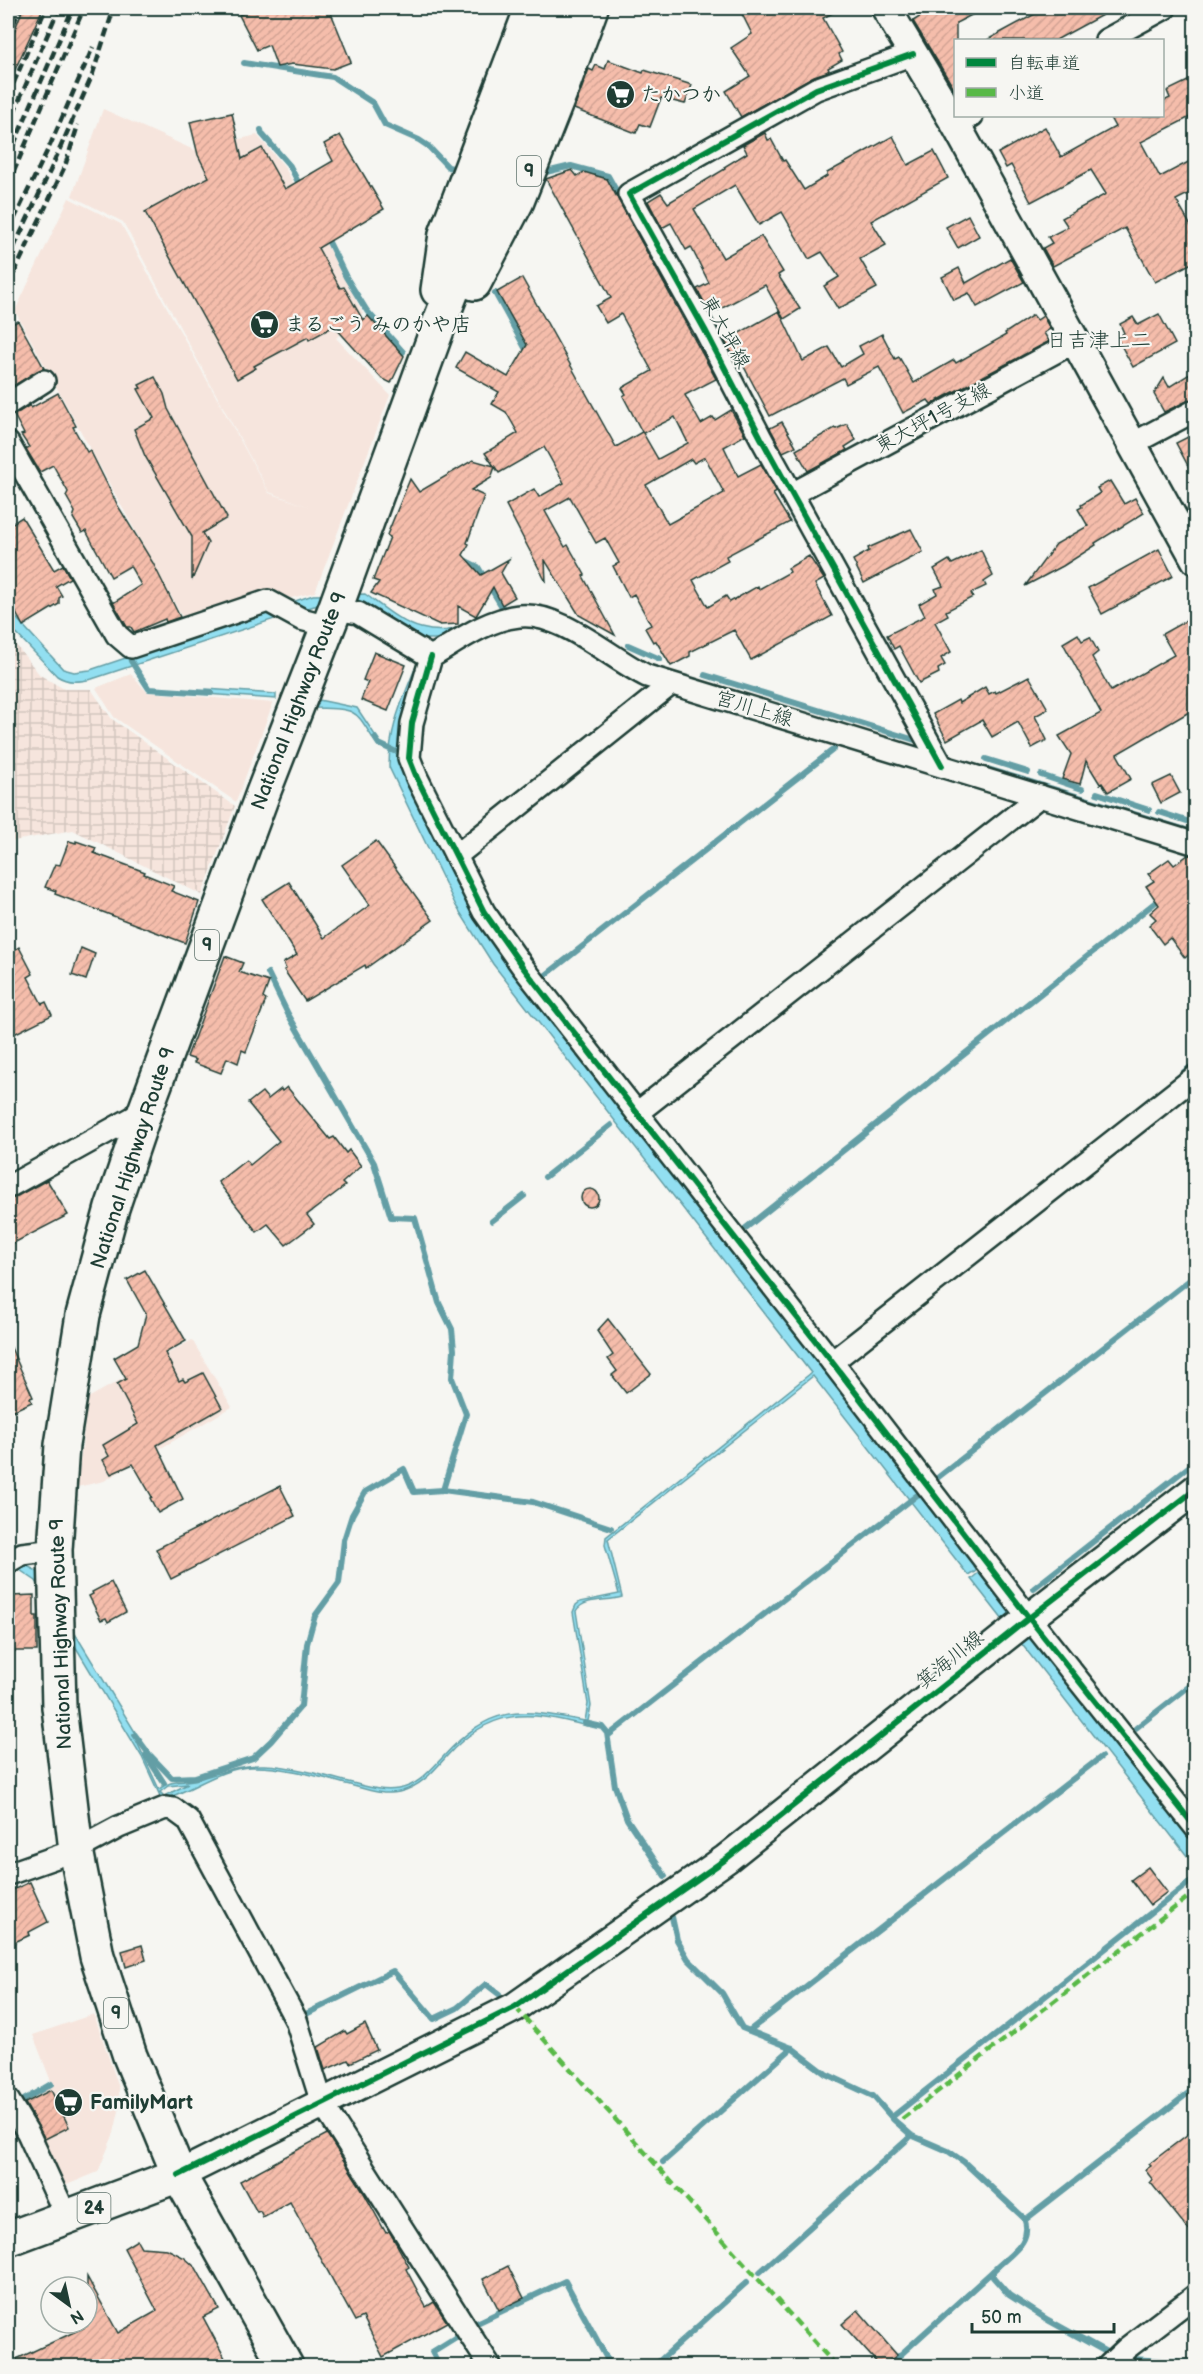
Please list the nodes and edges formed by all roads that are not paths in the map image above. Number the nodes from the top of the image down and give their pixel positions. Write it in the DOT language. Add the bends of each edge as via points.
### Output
graph roads {
  1 [pos="532,8"];
  2 [pos="563,8"];
  3 [pos="591,8"];
  4 [pos="886,8"];
  5 [pos="1165,8"];
  6 [pos="1108,39"];
  7 [pos="913,54"];
  8 [pos="954,107"];
  9 [pos="964,120"];
  10 [pos="441,319"];
  11 [pos="1074,342"];
  12 [pos="44,381"];
  13 [pos="8,404"];
  14 [pos="1196,410"];
  15 [pos="8,442"];
  16 [pos="1132,444"];
  17 [pos="792,494"];
  18 [pos="1196,560"];
  19 [pos="331,618"];
  20 [pos="431,657"];
  21 [pos="671,684"];
  22 [pos="942,766"];
  23 [pos="1040,796"];
  24 [pos="1196,844"];
  25 [pos="456,856"];
  26 [pos="1196,1076"];
  27 [pos="144,1111"];
  28 [pos="637,1113"];
  29 [pos="8,1186"];
  30 [pos="832,1362"];
  31 [pos="1196,1489"];
  32 [pos="55,1550"];
  33 [pos="12,1559"];
  34 [pos="1029,1618"];
  35 [pos="1196,1828"];
  36 [pos="76,1850"];
  37 [pos="8,1874"];
  38 [pos="8,2100"];
  39 [pos="322,2103"];
  40 [pos="179,2175"];
  41 [pos="67,2218"];
  42 [pos="8,2239"];
  43 [pos="1196,2295"];
  44 [pos="286,2367"];
  45 [pos="490,2367"];
  46 [pos="1108,2367"];
  1 -- 10 [label="main road, 9" via="446,234 437,292"];
  2 -- 10 [label="main road, National Highway Route 9 / 9"];
  3 -- 10 [label="main road, 9" via="517,201 467,298"];
  4 -- 7 [label="street"];
  5 -- 6 [label="street"];
  7 -- 8 [label="street"];
  7 -- 17 [label="street, 東大坪線" via="816,89 629,194"];
  9 -- 11 [label="street"];
  10 -- 19 [label="main road, National Highway Route 9 / 9"];
  11 -- 16 [label="street"];
  11 -- 17 [label="street, 東大坪1号支線"];
  12 -- 13 [label="street"];
  14 -- 16 [label="street"];
  15 -- 19 [label="street" via="117,635 131,647 268,601 301,619"];
  16 -- 18 [label="street"];
  17 -- 22 [label="street, 東大坪線"];
  19 -- 20 [label="street" via="358,613"];
  19 -- 27 [label="main road, National Highway Route 9 / 9"];
  20 -- 21 [label="street, 宮川上線" via="486,626 518,616 541,616 630,668"];
  20 -- 25 [label="street" via="412,723 409,758"];
  21 -- 22 [label="street, 宮川上線"];
  21 -- 25 [label="street"];
  22 -- 23 [label="street, 宮川上線"];
  23 -- 24 [label="street, 宮川上線"];
  23 -- 28 [label="street"];
  25 -- 28 [label="street" via="484,912 522,966"];
  26 -- 30 [label="street"];
  27 -- 29 [label="street"];
  27 -- 32 [label="main road, National Highway Route 9 / 9" via="83,1315 62,1445"];
  28 -- 30 [label="street"];
  30 -- 34 [label="street"];
  31 -- 34 [label="street, 箕海川線"];
  32 -- 33 [label="street" via="29,1552"];
  32 -- 36 [label="main road, National Highway Route 9 / 9" via="59,1707"];
  34 -- 35 [label="street"];
  34 -- 39 [label="street, 箕海川線" via="726,1859 515,2007"];
  36 -- 37 [label="street"];
  36 -- 39 [label="street" via="165,1808 188,1820 296,2020"];
  36 -- 40 [label="main road, National Highway Route 9 / 9" via="97,1956 130,2056"];
  38 -- 41 [label="street" via="28,2133"];
  39 -- 40 [label="street, 箕海川線"];
  39 -- 45 [label="street"];
  40 -- 41 [label="main road, 24"];
  40 -- 44 [label="main road, National Highway Route 9 / 9"];
  41 -- 42 [label="main road, 24"];
  43 -- 46 [label="street"];
}
